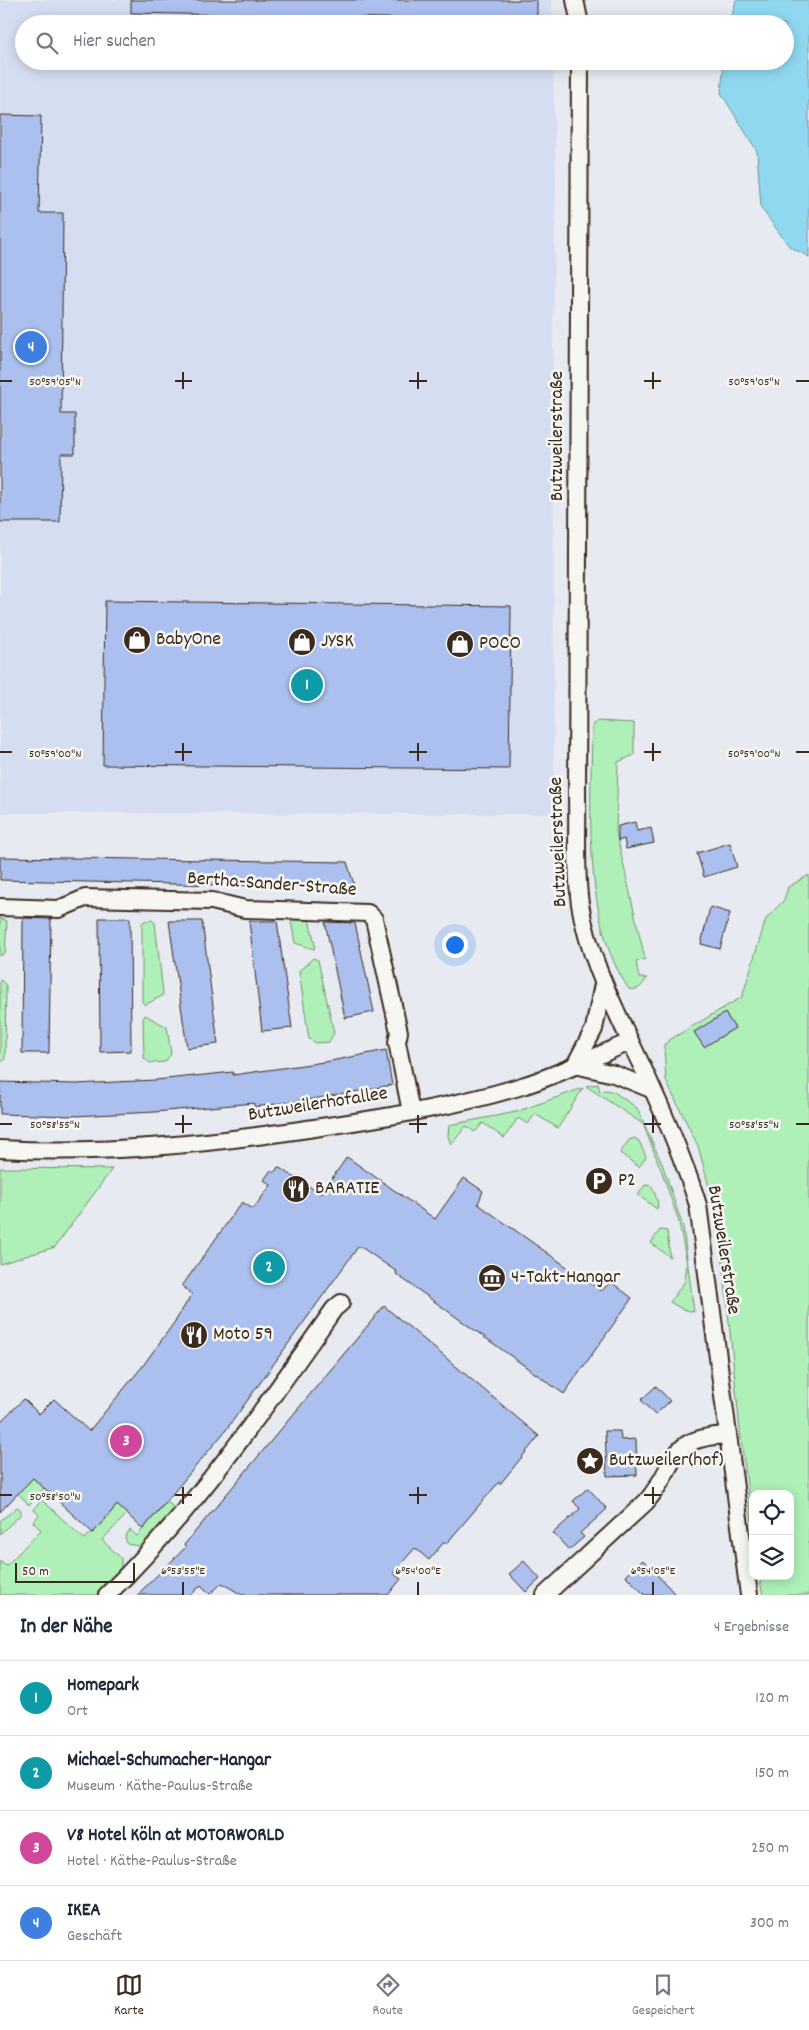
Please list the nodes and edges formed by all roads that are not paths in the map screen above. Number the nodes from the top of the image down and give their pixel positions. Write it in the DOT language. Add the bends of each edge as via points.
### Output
graph roads {
  1 [pos="575,0"];
  2 [pos="586,0"];
  3 [pos="578,15"];
  4 [pos="582,15"];
  5 [pos="580,70"];
  6 [pos="0,907"];
  7 [pos="603,984"];
  8 [pos="630,1042"];
  9 [pos="575,1065"];
  10 [pos="650,1089"];
  11 [pos="411,1112"];
  12 [pos="0,1149"];
  13 [pos="341,1303"];
  14 [pos="728,1435"];
  15 [pos="107,1595"];
  16 [pos="545,1595"];
  17 [pos="749,1595"];
  1 -- 3 [label="street"];
  2 -- 4 [label="street"];
  5 -- 7 [label="street, Butzweilerstraße" via="578,856 580,904"];
  6 -- 11 [label="street, Bertha-Sander-Straße" via="59,908 85,898 212,901 245,909 368,913 374,920 399,1032 397,1042"];
  7 -- 8 [label="street, Butzweilerstraße"];
  7 -- 9 [label="street" via="594,1029"];
  8 -- 9 [label="street, Butzweilerhofallee"];
  8 -- 10 [label="street, Butzweilerstraße"];
  9 -- 10 [label="street" via="614,1074"];
  9 -- 11 [label="street, Butzweilerhofallee" via="523,1086"];
  10 -- 14 [label="street, Butzweilerstraße" via="698,1205"];
  11 -- 12 [label="street, Butzweilerhofallee" via="223,1141 112,1149"];
  13 -- 15 [label="street" via="258,1419 195,1498"];
  14 -- 16 [label="street" via="704,1436 679,1450 646,1502"];
  14 -- 17 [label="street, Butzweilerstraße"];
}
